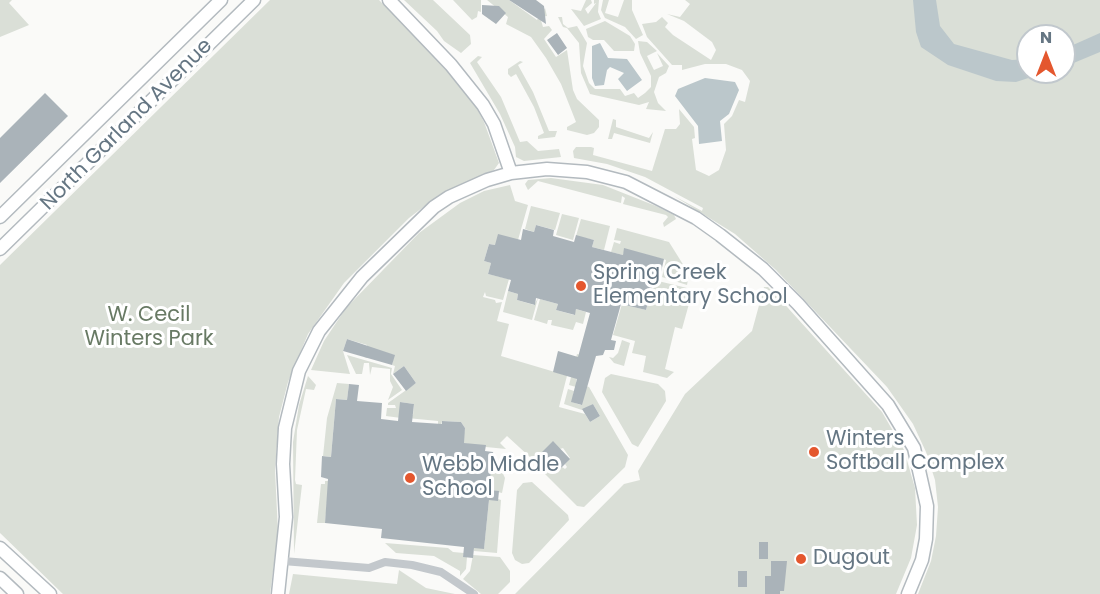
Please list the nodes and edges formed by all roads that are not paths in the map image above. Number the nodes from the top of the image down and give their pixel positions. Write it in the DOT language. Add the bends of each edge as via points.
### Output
graph roads {
  1 [pos="221,0"];
  2 [pos="254,0"];
  3 [pos="389,0"];
  4 [pos="511,173"];
  5 [pos="0,217"];
  6 [pos="0,249"];
  7 [pos="0,548"];
  8 [pos="283,561"];
  9 [pos="0,578"];
  10 [pos="35,580"];
  11 [pos="17,594"];
  12 [pos="21,594"];
  13 [pos="50,594"];
  14 [pos="278,594"];
  15 [pos="474,594"];
  16 [pos="908,594"];
  1 -- 5 [label="street, North Garland Avenue"];
  2 -- 6 [label="street, North Garland Avenue"];
  3 -- 4 [label="street" via="483,105"];
  4 -- 8 [label="street" via="478,184 434,207 362,277 319,331 299,371 285,428"];
  4 -- 16 [label="street" via="566,169 626,182 696,218 720,235 763,269 798,304 888,405 914,448 923,478 928,521 922,560"];
  7 -- 10 [label="street"];
  8 -- 14 [label="street"];
  8 -- 15 [label="street" via="369,568 385,562 398,564 441,572"];
  9 -- 11 [label="street"];
  10 -- 12 [label="street"];
  10 -- 13 [label="street"];
}
